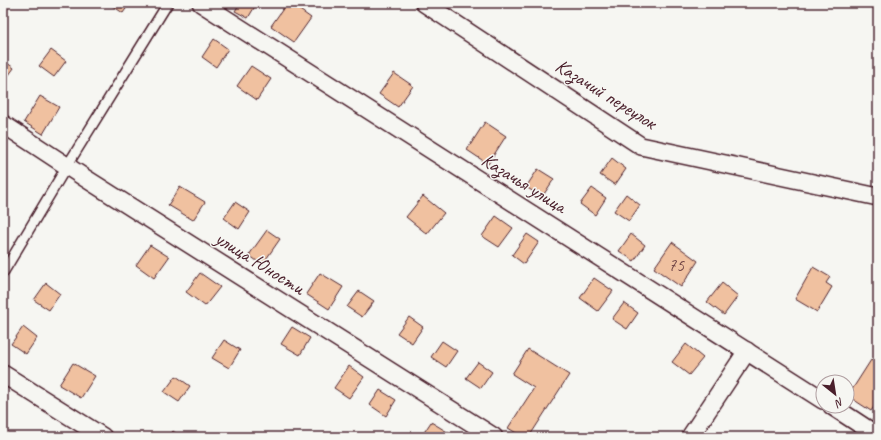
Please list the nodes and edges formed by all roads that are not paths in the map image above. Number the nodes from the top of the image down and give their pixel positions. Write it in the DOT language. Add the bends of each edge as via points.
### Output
graph roads {
  1 [pos="168,3"];
  2 [pos="200,3"];
  3 [pos="424,3"];
  4 [pos="3,124"];
  5 [pos="67,166"];
  6 [pos="878,197"];
  7 [pos="3,273"];
  8 [pos="747,351"];
  9 [pos="3,374"];
  10 [pos="815,395"];
  11 [pos="844,414"];
  12 [pos="878,436"];
  13 [pos="103,437"];
  14 [pos="494,437"];
  15 [pos="690,437"];
  1 -- 5 [label="lane"];
  2 -- 8 [label="street, Казачья улица"];
  3 -- 6 [label="street, Казачий переулок" via="641,146"];
  4 -- 5 [label="street, улица Юности"];
  5 -- 7 [label="lane"];
  5 -- 14 [label="street, улица Юности"];
  8 -- 10 [label="street, Казачья улица"];
  8 -- 15 [label="street"];
  9 -- 13 [label="street"];
  11 -- 12 [label="street"];
}
